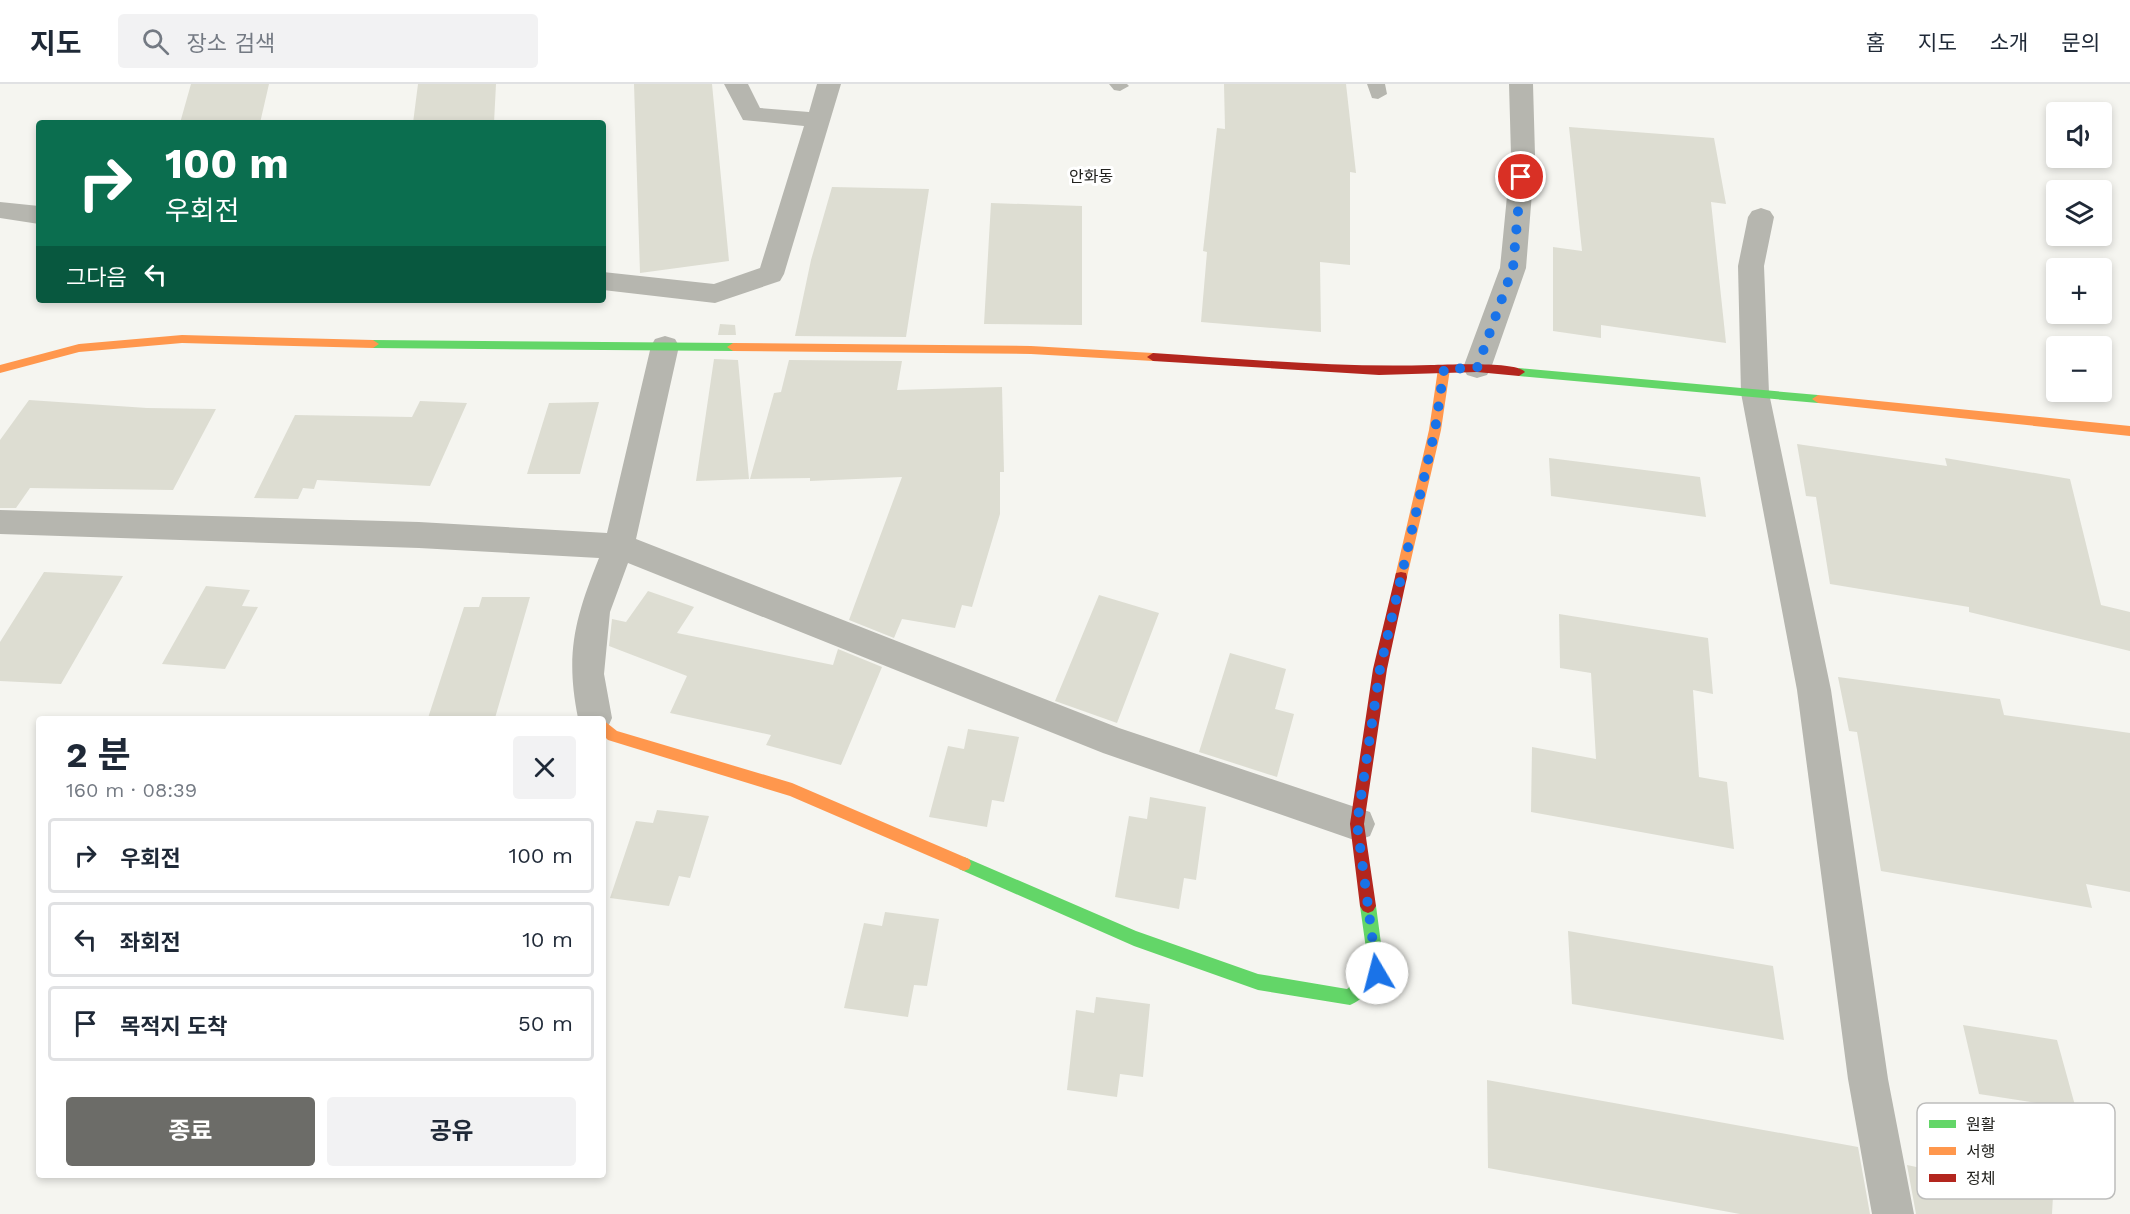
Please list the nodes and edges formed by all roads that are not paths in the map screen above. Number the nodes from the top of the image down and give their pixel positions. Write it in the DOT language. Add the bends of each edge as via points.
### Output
graph roads {
  1 [pos="736,84"];
  2 [pos="829,84"];
  3 [pos="1521,84"];
  4 [pos="818,120"];
  5 [pos="0,210"];
  6 [pos="36,215"];
  7 [pos="1761,217"];
  8 [pos="606,281"];
  9 [pos="665,346"];
  10 [pos="1477,368"];
  11 [pos="0,369"];
  12 [pos="1444,369"];
  13 [pos="1755,393"];
  14 [pos="2130,431"];
  15 [pos="0,522"];
  16 [pos="619,546"];
  17 [pos="595,716"];
  18 [pos="606,729"];
  19 [pos="1357,824"];
  20 [pos="1893,1214"];
  1 -- 4 [label="street" via="751,115"];
  2 -- 4 [label="street"];
  3 -- 10 [label="street" via="1523,155 1513,268"];
  4 -- 8 [label="street" via="771,274 715,294"];
  5 -- 6 [label="street"];
  7 -- 13 [label="street" via="1751,267"];
  9 -- 11 [label="street" via="182,339 79,348"];
  9 -- 12 [label="street" via="1031,350 1379,371"];
  9 -- 16 [label="street"];
  10 -- 12 [label="street"];
  10 -- 13 [label="street"];
  12 -- 19 [label="street" via="1435,430 1380,669"];
  13 -- 14 [label="street"];
  13 -- 20 [label="street" via="1814,690 1868,1079"];
  15 -- 16 [label="street" via="419,535"];
  16 -- 17 [label="street" via="594,612 587,674"];
  16 -- 19 [label="street" via="1115,742"];
  18 -- 19 [label="street" via="613,736 792,790 1134,939 1258,982 1350,997 1377,973"];
}
